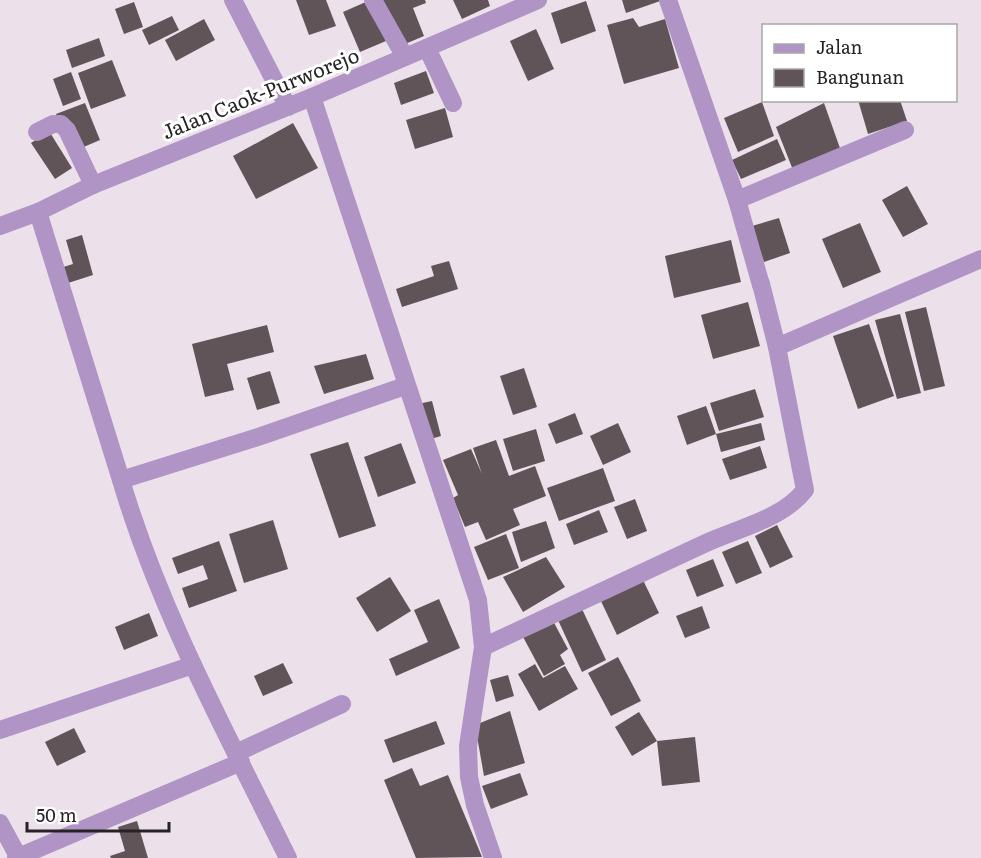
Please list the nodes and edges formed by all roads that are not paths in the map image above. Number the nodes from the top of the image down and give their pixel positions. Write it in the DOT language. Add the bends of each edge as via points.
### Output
graph roads {
  1 [pos="233,0"];
  2 [pos="373,0"];
  3 [pos="538,0"];
  4 [pos="669,0"];
  5 [pos="428,48"];
  6 [pos="405,57"];
  7 [pos="312,97"];
  8 [pos="453,103"];
  9 [pos="288,106"];
  10 [pos="905,130"];
  11 [pos="37,132"];
  12 [pos="93,185"];
  13 [pos="737,200"];
  14 [pos="38,212"];
  15 [pos="1,223"];
  16 [pos="981,259"];
  17 [pos="777,347"];
  18 [pos="405,386"];
  19 [pos="121,480"];
  20 [pos="483,647"];
  21 [pos="193,665"];
  22 [pos="342,704"];
  23 [pos="0,730"];
  24 [pos="238,757"];
  25 [pos="0,823"];
  26 [pos="18,858"];
  27 [pos="288,858"];
  28 [pos="493,858"];
  1 -- 9 [label="street"];
  2 -- 6 [label="street"];
  3 -- 5 [label="street, Jalan Caok-Purworejo"];
  4 -- 13 [label="street"];
  5 -- 6 [label="street, Jalan Caok-Purworejo"];
  5 -- 8 [label="street"];
  6 -- 7 [label="street, Jalan Caok-Purworejo"];
  7 -- 9 [label="street, Jalan Caok-Purworejo"];
  7 -- 18 [label="street"];
  9 -- 12 [label="street, Jalan Caok-Purworejo"];
  10 -- 13 [label="street"];
  11 -- 12 [label="street" via="61,124"];
  12 -- 14 [label="street, Jalan Caok-Purworejo"];
  13 -- 17 [label="street"];
  14 -- 15 [label="street, Jalan Caok-Purworejo"];
  14 -- 19 [label="street"];
  16 -- 17 [label="street"];
  17 -- 20 [label="street" via="805,490 796,502"];
  18 -- 19 [label="street"];
  18 -- 20 [label="street" via="478,600"];
  19 -- 21 [label="street" via="143,549"];
  20 -- 28 [label="street" via="468,746 475,806"];
  21 -- 23 [label="street"];
  21 -- 24 [label="street"];
  22 -- 24 [label="street"];
  24 -- 26 [label="street"];
  24 -- 27 [label="street"];
  25 -- 26 [label="street"];
}
